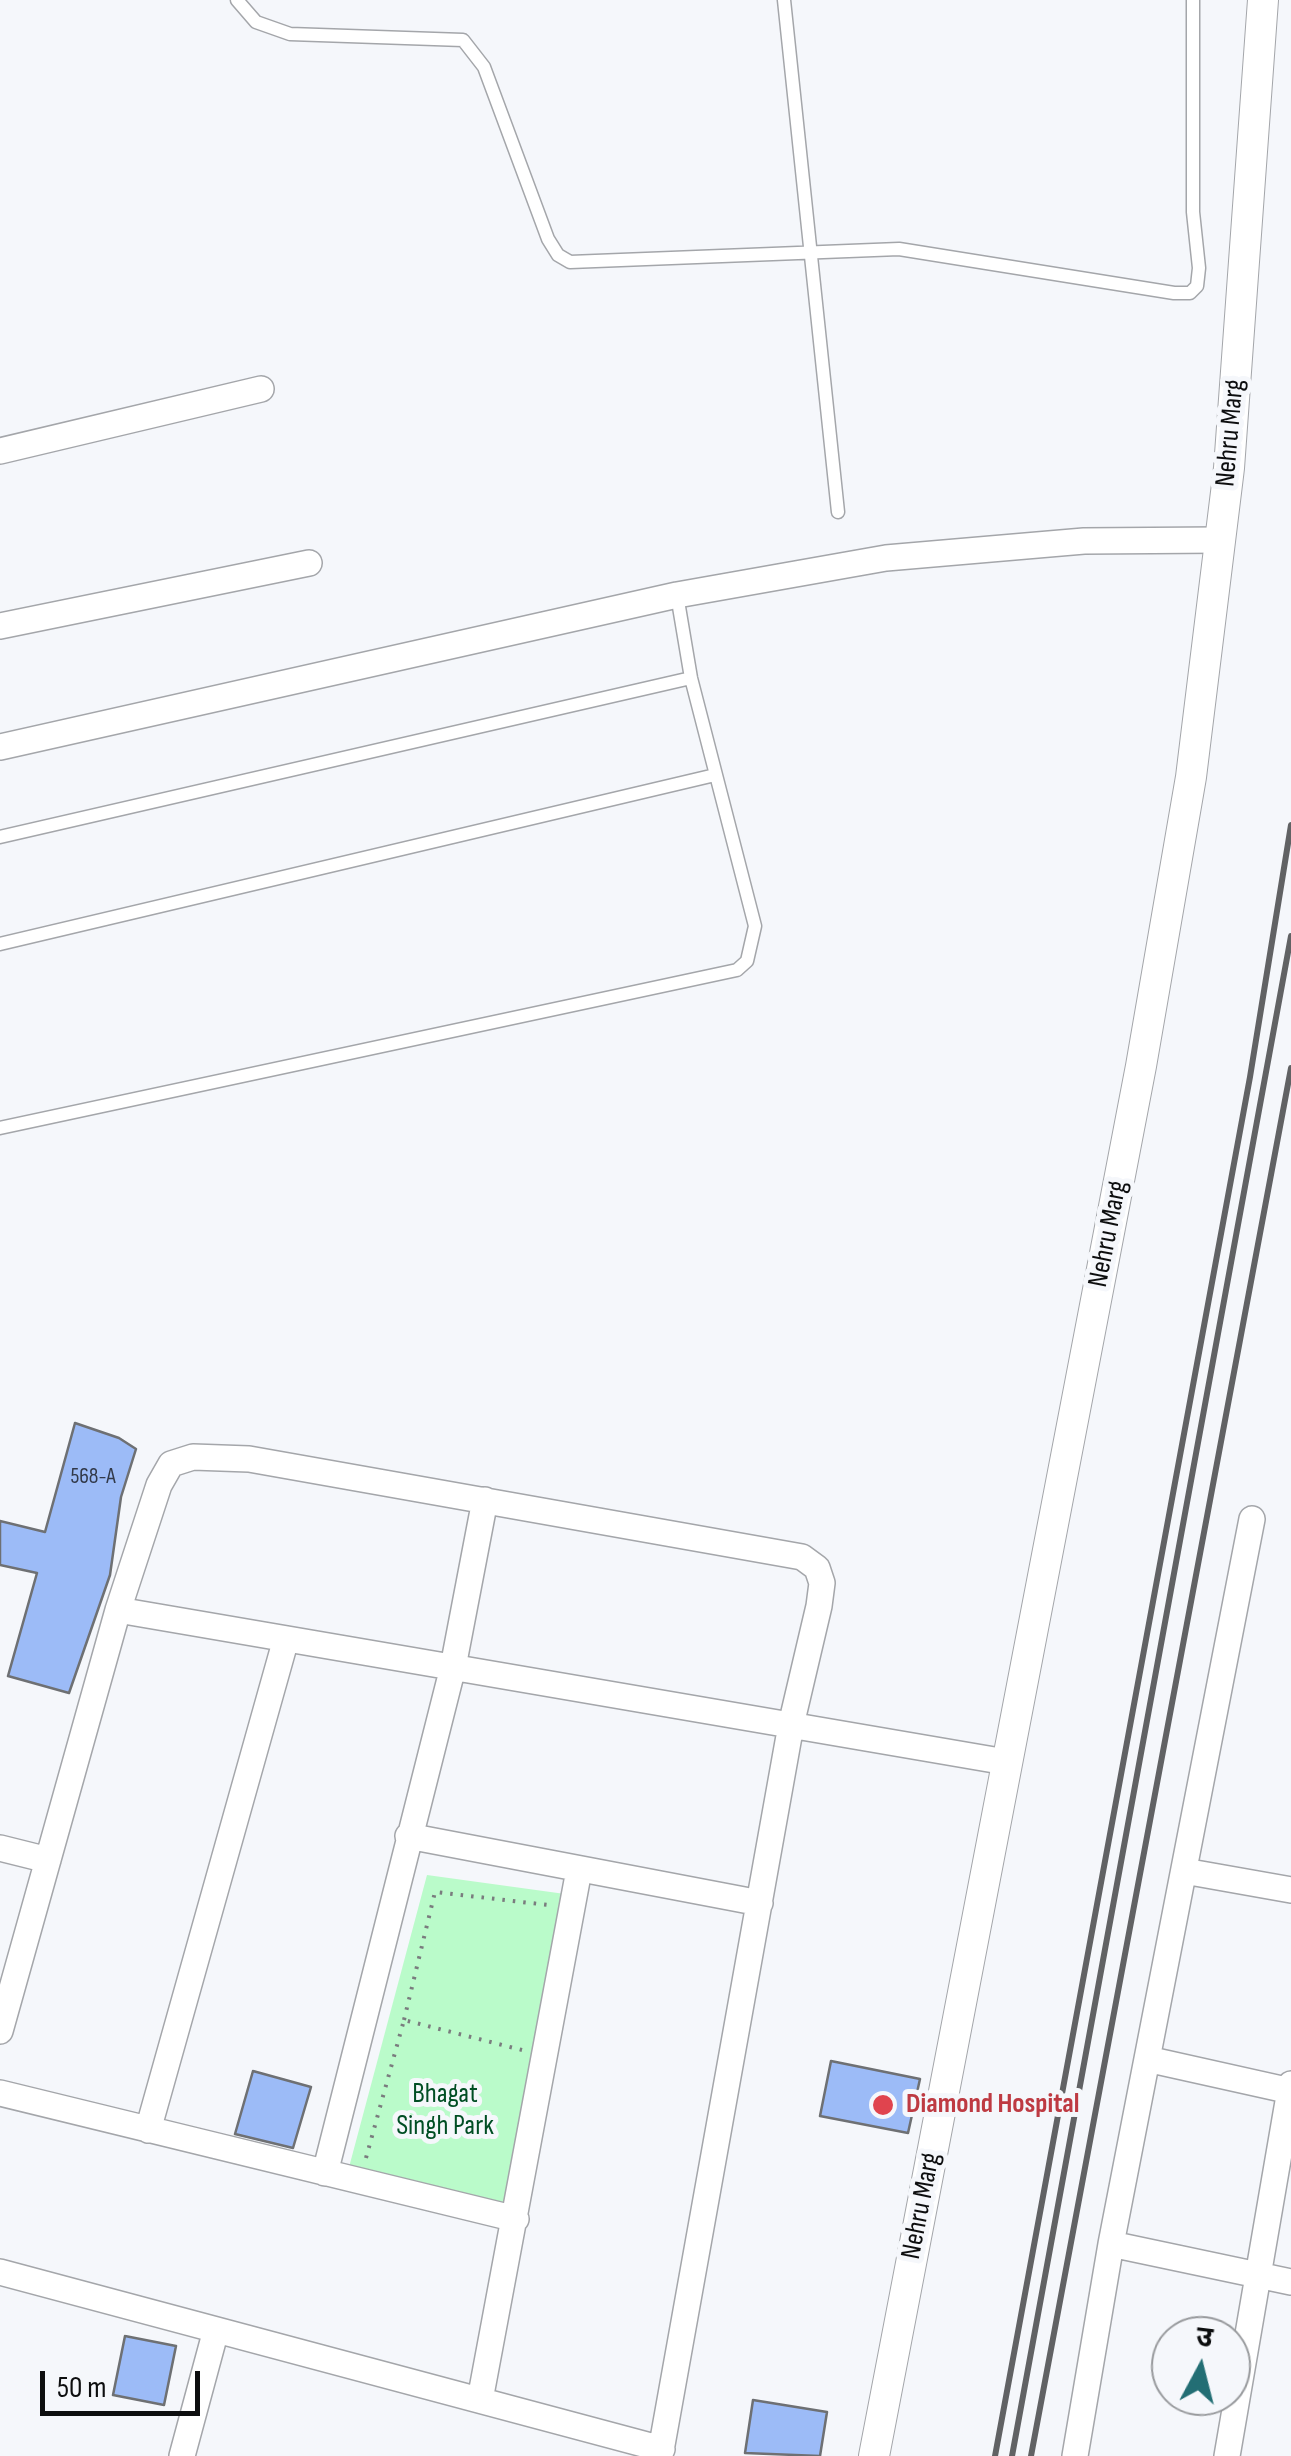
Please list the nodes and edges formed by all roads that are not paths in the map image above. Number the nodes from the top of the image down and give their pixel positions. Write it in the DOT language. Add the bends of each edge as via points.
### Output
graph roads {
  1 [pos="237,0"];
  2 [pos="784,0"];
  3 [pos="1193,0"];
  4 [pos="1263,0"];
  5 [pos="811,252"];
  6 [pos="261,389"];
  7 [pos="0,451"];
  8 [pos="838,512"];
  9 [pos="1220,540"];
  10 [pos="309,562"];
  11 [pos="677,595"];
  12 [pos="0,626"];
  13 [pos="691,678"];
  14 [pos="0,746"];
  15 [pos="715,774"];
  16 [pos="0,837"];
  17 [pos="0,944"];
  18 [pos="0,1128"];
  19 [pos="485,1500"];
  20 [pos="1252,1519"];
  21 [pos="118,1610"];
  22 [pos="286,1638"];
  23 [pos="453,1667"];
  24 [pos="791,1725"];
  25 [pos="1006,1762"];
  26 [pos="408,1836"];
  27 [pos="0,1848"];
  28 [pos="48,1860"];
  29 [pos="579,1870"];
  30 [pos="1184,1871"];
  31 [pos="1291,1890"];
  32 [pos="760,1903"];
  33 [pos="0,2031"];
  34 [pos="1147,2059"];
  35 [pos="1291,2088"];
  36 [pos="0,2094"];
  37 [pos="148,2130"];
  38 [pos="325,2173"];
  39 [pos="516,2219"];
  40 [pos="1111,2244"];
  41 [pos="0,2272"];
  42 [pos="1259,2274"];
  43 [pos="1291,2282"];
  44 [pos="216,2330"];
  45 [pos="480,2400"];
  46 [pos="661,2452"];
  47 [pos="182,2456"];
  48 [pos="874,2456"];
  49 [pos="1076,2456"];
  50 [pos="1227,2456"];
  1 -- 5 [label="lane" via="256,22 290,34 462,40 484,67 548,238 570,262"];
  2 -- 5 [label="lane"];
  3 -- 5 [label="lane" via="1199,268 1190,293 899,249"];
  4 -- 9 [label="street, Nehru Marg"];
  5 -- 8 [label="lane"];
  6 -- 7 [label="street"];
  9 -- 11 [label="street" via="1084,541 934,553"];
  9 -- 25 [label="street, Nehru Marg" via="1202,702 1151,1011"];
  10 -- 12 [label="street"];
  11 -- 13 [label="lane"];
  11 -- 14 [label="street"];
  13 -- 15 [label="lane"];
  13 -- 16 [label="lane"];
  15 -- 17 [label="lane"];
  15 -- 18 [label="lane" via="754,926 747,961 737,970"];
  19 -- 21 [label="street" via="248,1458 193,1457 172,1464 159,1486"];
  19 -- 23 [label="street"];
  19 -- 24 [label="street" via="802,1556 822,1583"];
  20 -- 30 [label="street"];
  21 -- 22 [label="street"];
  21 -- 28 [label="street"];
  22 -- 23 [label="street"];
  22 -- 37 [label="street"];
  23 -- 24 [label="street"];
  23 -- 26 [label="street"];
  24 -- 25 [label="street"];
  24 -- 32 [label="street"];
  25 -- 48 [label="street, Nehru Marg"];
  26 -- 29 [label="street"];
  26 -- 38 [label="street"];
  27 -- 28 [label="street"];
  28 -- 33 [label="street"];
  29 -- 32 [label="street"];
  29 -- 39 [label="street"];
  30 -- 31 [label="street"];
  30 -- 34 [label="street"];
  32 -- 46 [label="street"];
  34 -- 35 [label="street"];
  34 -- 40 [label="street"];
  35 -- 42 [label="street"];
  36 -- 37 [label="street"];
  37 -- 38 [label="street"];
  38 -- 39 [label="street"];
  39 -- 45 [label="street"];
  40 -- 42 [label="street"];
  40 -- 49 [label="street"];
  41 -- 44 [label="street"];
  42 -- 43 [label="street"];
  42 -- 50 [label="street"];
  44 -- 45 [label="street"];
  44 -- 47 [label="street"];
  45 -- 46 [label="street"];
}
